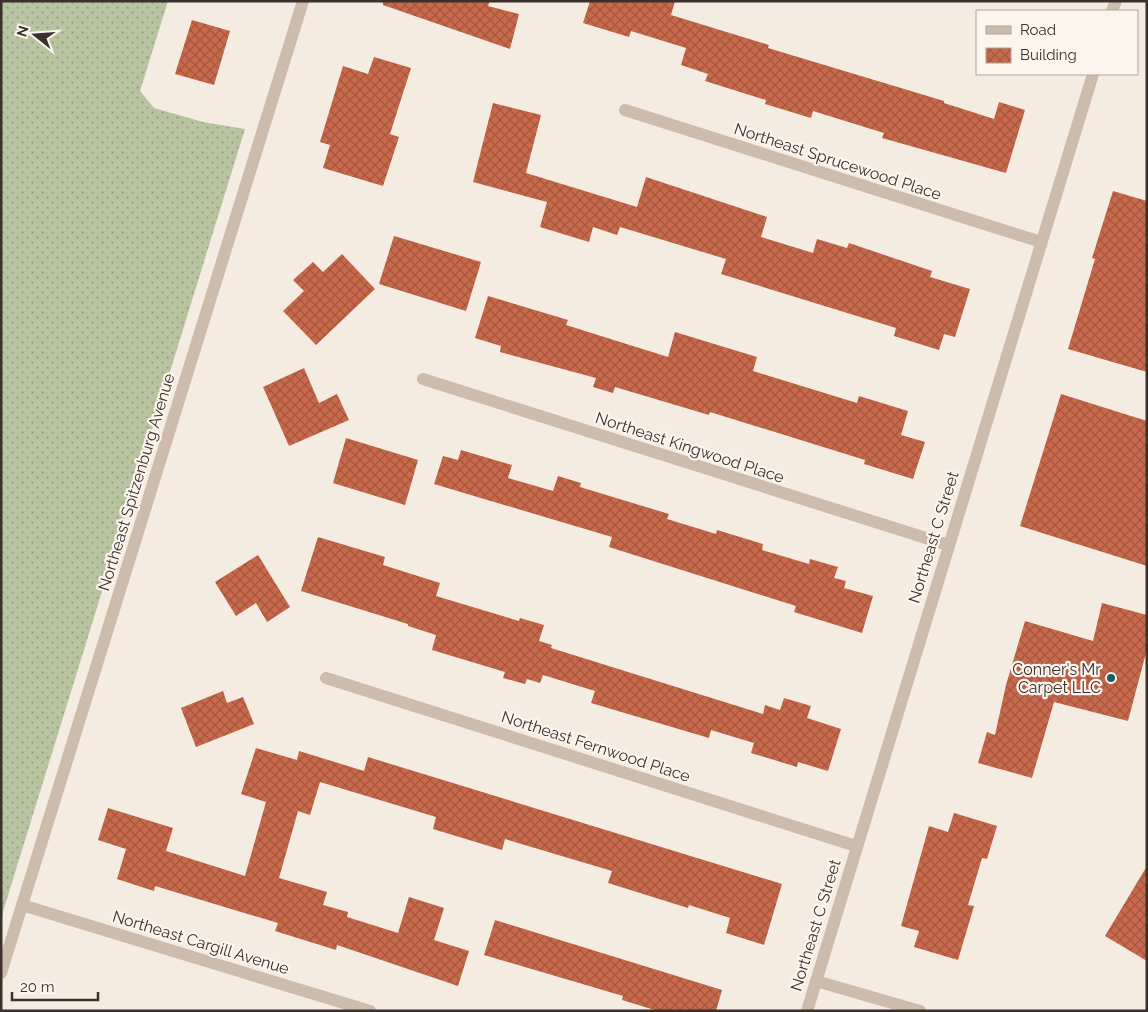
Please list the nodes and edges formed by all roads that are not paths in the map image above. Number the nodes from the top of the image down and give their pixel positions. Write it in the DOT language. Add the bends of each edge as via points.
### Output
graph roads {
  1 [pos="303,1"];
  2 [pos="1093,75"];
  3 [pos="625,110"];
  4 [pos="1041,242"];
  5 [pos="423,380"];
  6 [pos="948,546"];
  7 [pos="326,678"];
  8 [pos="856,846"];
  9 [pos="22,905"];
  10 [pos="1,973"];
  11 [pos="816,982"];
  12 [pos="370,1011"];
  13 [pos="807,1011"];
  14 [pos="920,1011"];
  1 -- 9 [label="street, Northeast Spitzenburg Avenue"];
  2 -- 4 [label="street, Northeast C Street"];
  3 -- 4 [label="street, Northeast Sprucewood Place"];
  4 -- 6 [label="street, Northeast C Street"];
  5 -- 6 [label="street, Northeast Kingwood Place"];
  6 -- 8 [label="street, Northeast C Street"];
  7 -- 8 [label="street, Northeast Fernwood Place"];
  8 -- 11 [label="street, Northeast C Street"];
  9 -- 10 [label="street, Northeast Spitzenburg Avenue"];
  9 -- 12 [label="street, Northeast Cargill Avenue"];
  11 -- 13 [label="street, Northeast C Street"];
  11 -- 14 [label="street"];
}
